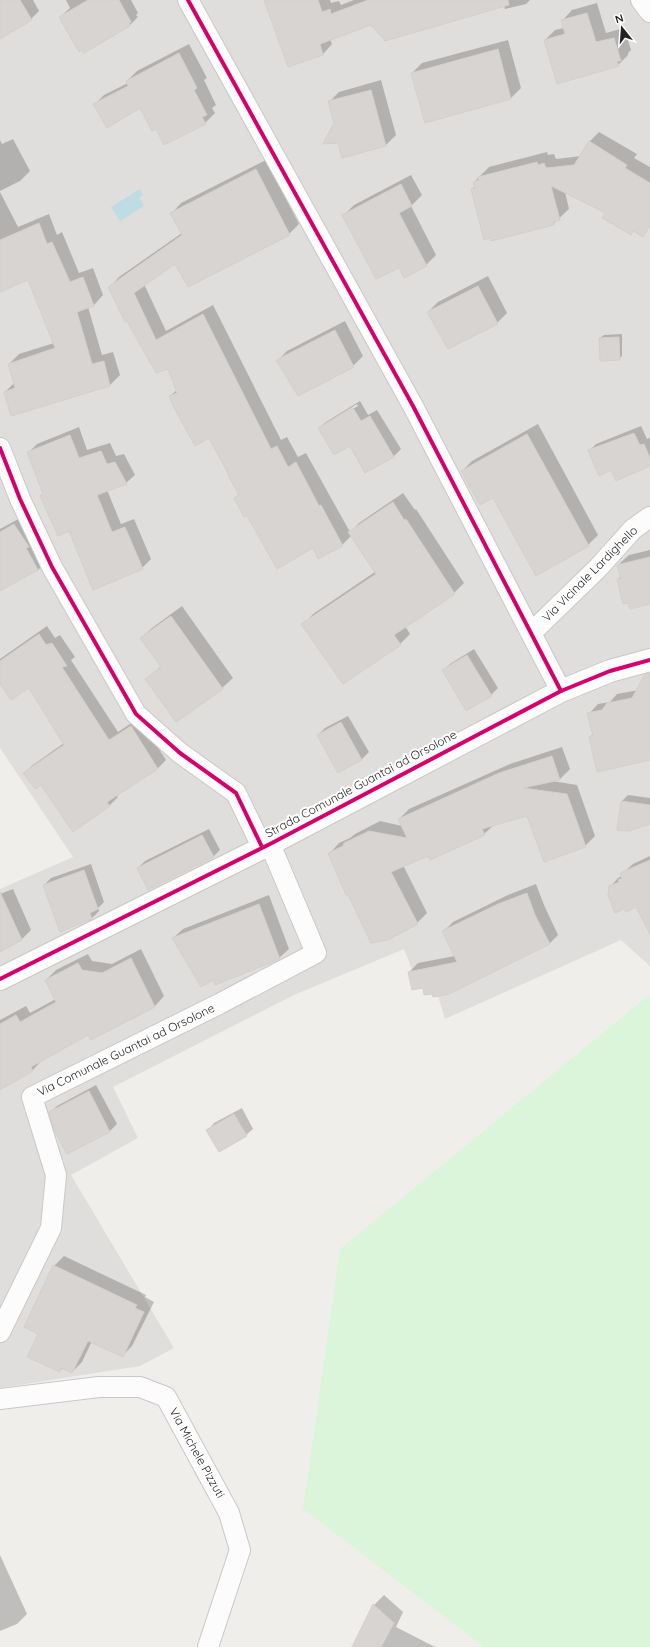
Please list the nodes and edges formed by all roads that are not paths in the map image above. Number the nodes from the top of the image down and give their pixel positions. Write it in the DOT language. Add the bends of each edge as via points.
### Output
graph roads {
  1 [pos="188,0"];
  2 [pos="641,0"];
  3 [pos="650,12"];
  4 [pos="0,448"];
  5 [pos="650,517"];
  6 [pos="641,527"];
  7 [pos="531,633"];
  8 [pos="650,660"];
  9 [pos="561,691"];
  10 [pos="266,846"];
  11 [pos="0,978"];
  12 [pos="0,1332"];
  13 [pos="0,1399"];
  14 [pos="208,1647"];
  1 -- 7 [label="street" via="413,406"];
  2 -- 3 [label="street"];
  4 -- 10 [label="street" via="20,499 52,567 136,714 180,753 236,793"];
  5 -- 6 [label="street, Via Vicinale Lardighello"];
  6 -- 7 [label="street, Via Vicinale Lardighello"];
  7 -- 9 [label="street"];
  8 -- 9 [label="street, Strada Comunale Guantai ad Orsolone" via="610,671"];
  9 -- 10 [label="street, Strada Comunale Guantai ad Orsolone"];
  10 -- 11 [label="street, Strada Comunale Guantai ad Orsolone"];
  10 -- 12 [label="street, Via Comunale Guantai ad Orsolone" via="316,953 212,1008 32,1097 56,1174 51,1228"];
  13 -- 14 [label="street, Via Michele Pizzuti" via="100,1387 140,1387 166,1397 230,1513 240,1550"];
}
